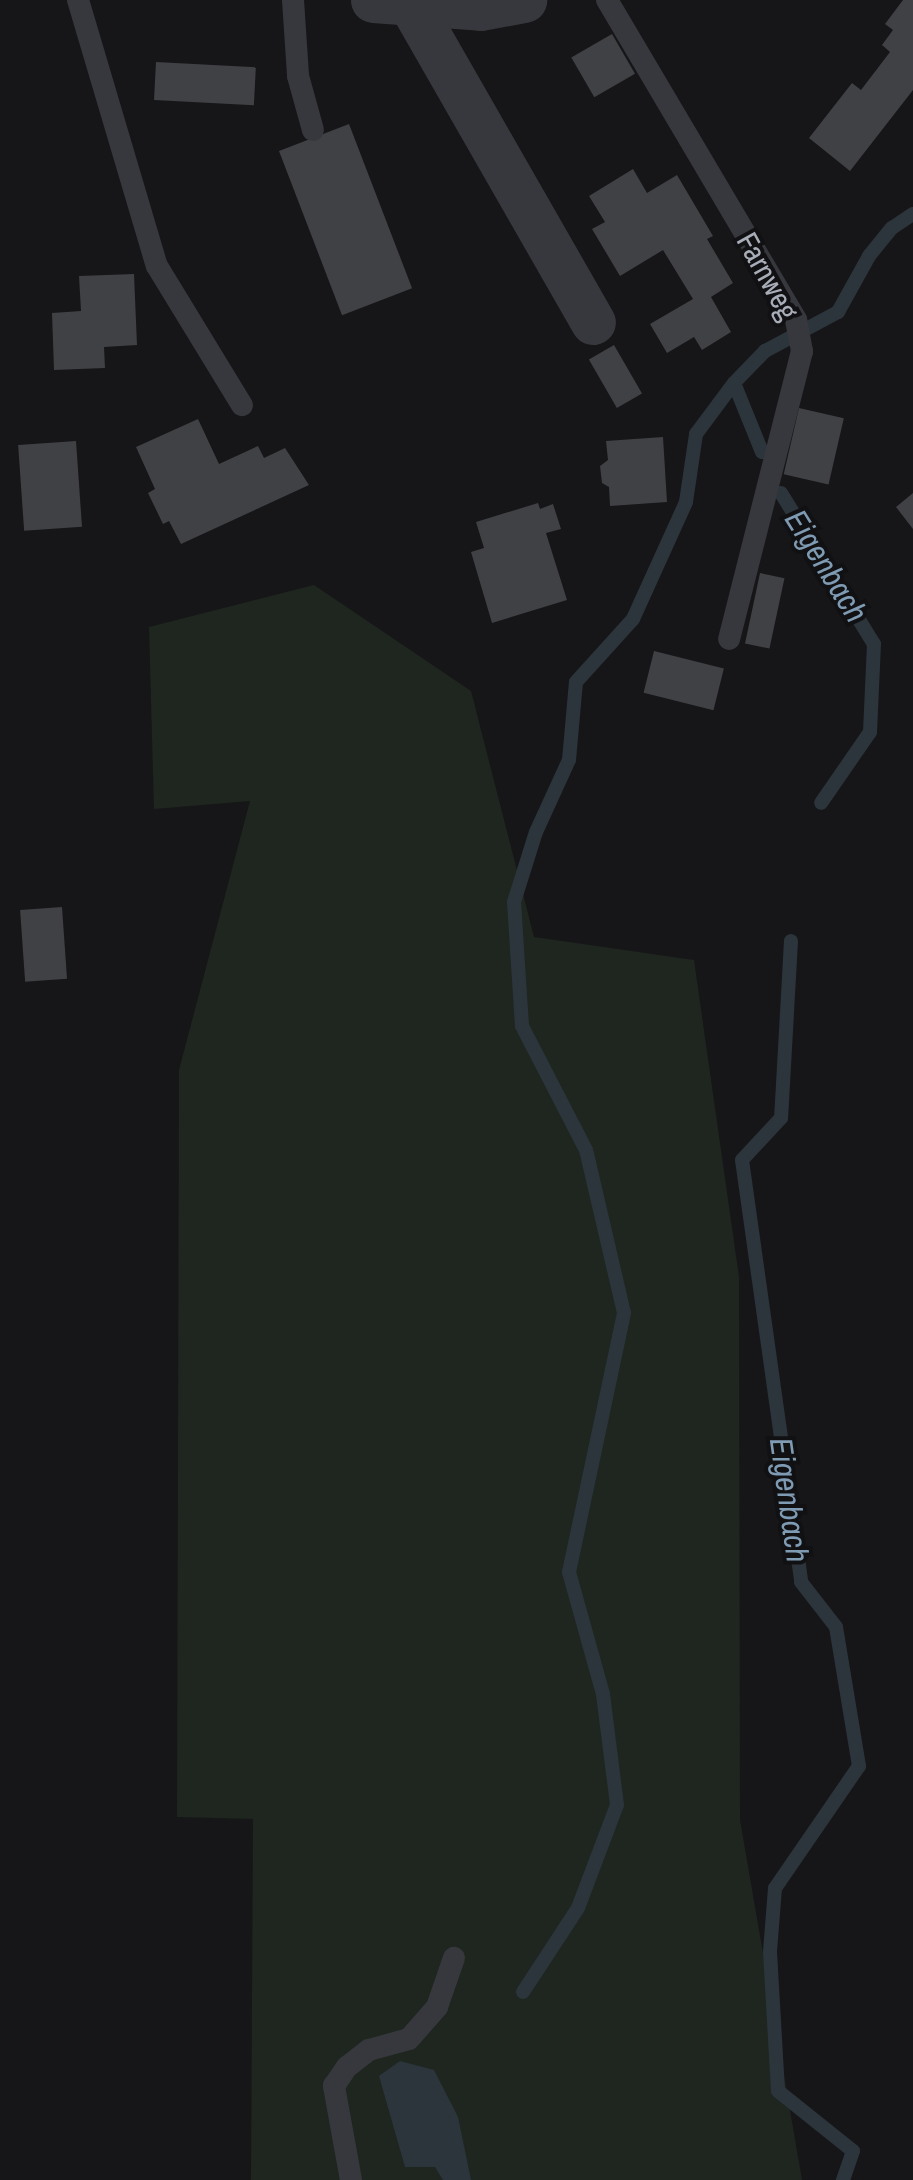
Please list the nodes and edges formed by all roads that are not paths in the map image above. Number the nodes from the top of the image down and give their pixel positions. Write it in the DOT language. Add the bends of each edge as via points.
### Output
graph roads {
  1 [pos="78,0"];
  2 [pos="293,0"];
  3 [pos="373,0"];
  4 [pos="524,0"];
  5 [pos="607,0"];
  6 [pos="408,1"];
  7 [pos="313,130"];
  8 [pos="594,322"];
  9 [pos="242,404"];
  10 [pos="729,639"];
  11 [pos="454,1958"];
  12 [pos="352,2180"];
  1 -- 9 [label="lane" via="158,266"];
  2 -- 7 [label="lane" via="298,76"];
  3 -- 6 [label="street"];
  4 -- 6 [label="street" via="481,8"];
  5 -- 10 [label="lane, Farnweg" via="796,320 802,350"];
  6 -- 8 [label="street"];
  11 -- 12 [label="lane" via="437,2006 409,2039 369,2050 334,2086"];
}
